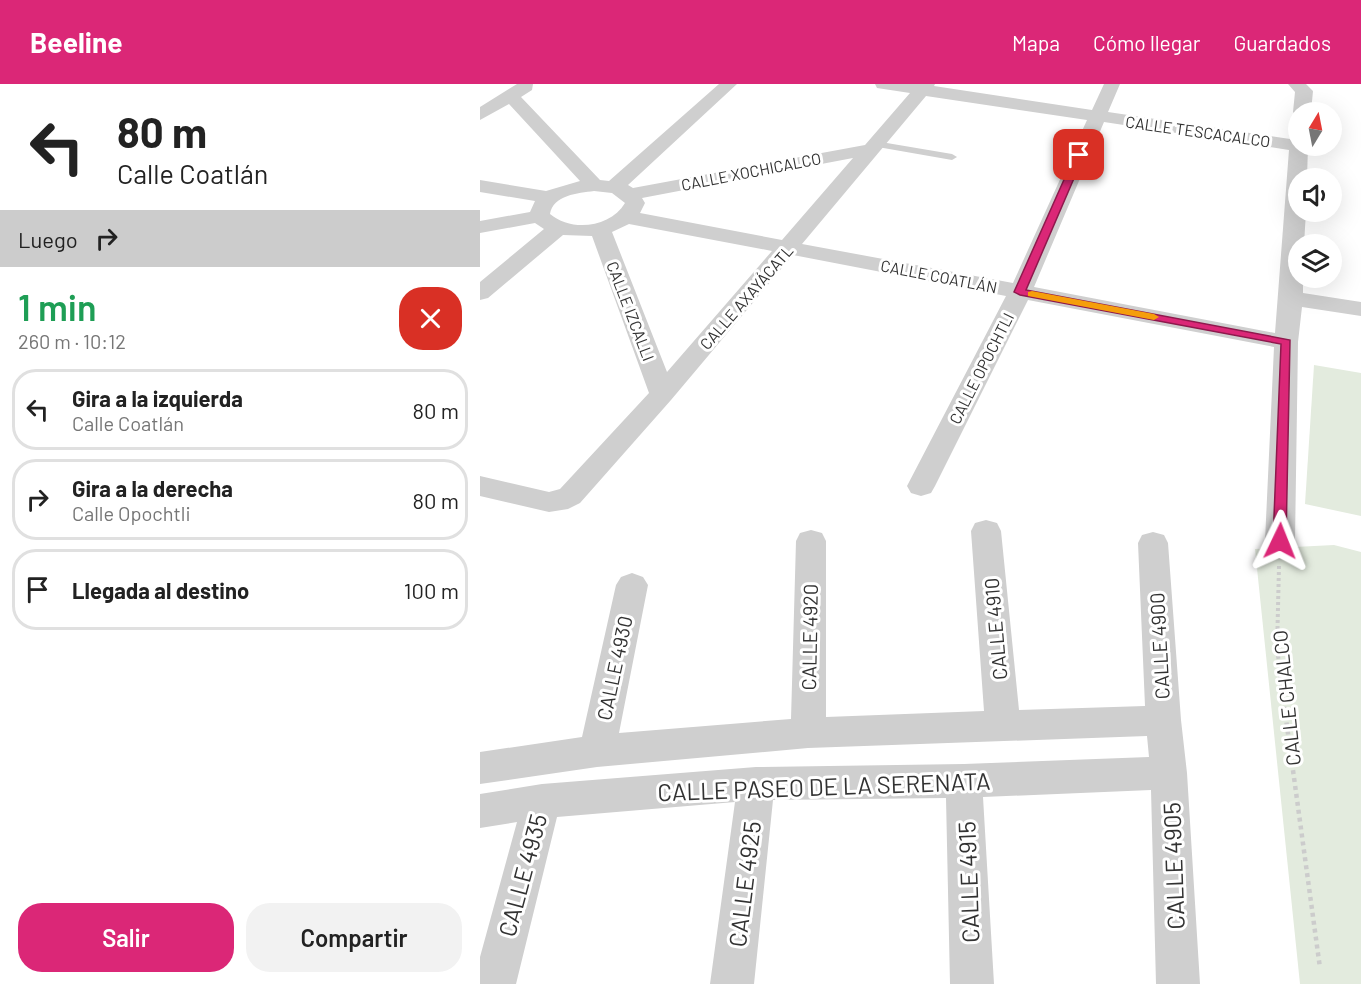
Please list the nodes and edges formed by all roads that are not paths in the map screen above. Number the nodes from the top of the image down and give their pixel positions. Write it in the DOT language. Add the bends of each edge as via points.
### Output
graph roads {
  1 [pos="529,84"];
  2 [pos="729,84"];
  3 [pos="883,84"];
  4 [pos="1112,84"];
  5 [pos="1296,84"];
  6 [pos="924,87"];
  7 [pos="511,96"];
  8 [pos="1303,102"];
  9 [pos="480,115"];
  10 [pos="1096,116"];
  11 [pos="1288,141"];
  12 [pos="874,147"];
  13 [pos="1298,156"];
  14 [pos="952,157"];
  15 [pos="480,186"];
  16 [pos="613,189"];
  17 [pos="550,198"];
  18 [pos="539,216"];
  19 [pos="627,217"];
  20 [pos="480,227"];
  21 [pos="600,228"];
  22 [pos="558,230"];
  23 [pos="789,247"];
  24 [pos="1020,292"];
  25 [pos="480,293"];
  26 [pos="1292,298"];
  27 [pos="1361,309"];
  28 [pos="1286,342"];
  29 [pos="662,394"];
  30 [pos="480,486"];
  31 [pos="921,486"];
  32 [pos="986,531"];
  33 [pos="811,541"];
  34 [pos="1280,541"];
  35 [pos="1153,543"];
  36 [pos="632,585"];
  37 [pos="1003,727"];
  38 [pos="808,733"];
  39 [pos="1166,747"];
  40 [pos="597,751"];
  41 [pos="480,768"];
  42 [pos="964,781"];
  43 [pos="756,784"];
  44 [pos="542,801"];
  45 [pos="480,811"];
  46 [pos="494,984"];
  47 [pos="732,984"];
  48 [pos="972,984"];
  49 [pos="1178,984"];
  1 -- 7 [label="street"];
  2 -- 16 [label="street"];
  3 -- 6 [label="street, CALLE TESCACALCO"];
  4 -- 10 [label="street, CALLE OPOCHTLI"];
  5 -- 8 [label="street" via="1304,91"];
  6 -- 10 [label="street, CALLE TESCACALCO"];
  6 -- 12 [label="street, CALLE AXAYÁCATL"];
  7 -- 9 [label="street"];
  7 -- 16 [label="street"];
  10 -- 11 [label="street, CALLE TESCACALCO"];
  10 -- 24 [label="street, CALLE OPOCHTLI"];
  12 -- 14 [label="lane"];
  12 -- 16 [label="street, CALLE XOCHICALCO"];
  12 -- 23 [label="street, CALLE AXAYÁCATL"];
  13 -- 26 [label="street"];
  15 -- 17 [label="street"];
  16 -- 17 [label="street, CALLE XOCHICALCO" via="573,188"];
  16 -- 19 [label="street" via="635,203"];
  17 -- 18 [label="street" via="541,206"];
  18 -- 20 [label="street"];
  18 -- 22 [label="street" via="546,225"];
  19 -- 21 [label="street"];
  19 -- 23 [label="street, CALLE COATLÁN"];
  21 -- 22 [label="street"];
  21 -- 29 [label="street, CALLE IZCALLI"];
  22 -- 25 [label="street"];
  23 -- 24 [label="street, CALLE COATLÁN"];
  23 -- 29 [label="street, CALLE AXAYÁCATL"];
  24 -- 28 [label="street, CALLE COATLÁN"];
  24 -- 31 [label="street, CALLE OPOCHTLI"];
  26 -- 27 [label="street"];
  26 -- 28 [label="street"];
  28 -- 34 [label="street"];
  29 -- 30 [label="street, CALLE AXAYÁCATL" via="570,496 549,502"];
  32 -- 37 [label="street, CALLE 4910"];
  33 -- 38 [label="street, CALLE 4920"];
  35 -- 39 [label="street, CALLE 4900"];
  36 -- 40 [label="street, CALLE 4930"];
  37 -- 38 [label="street"];
  37 -- 39 [label="street"];
  38 -- 40 [label="street"];
  39 -- 42 [label="street, CALLE PASEO DE LA SERENATA"];
  39 -- 49 [label="street, CALLE 4905"];
  40 -- 41 [label="street"];
  42 -- 43 [label="street, CALLE PASEO DE LA SERENATA"];
  42 -- 48 [label="street, CALLE 4915"];
  43 -- 44 [label="street, CALLE PASEO DE LA SERENATA"];
  43 -- 47 [label="street, CALLE 4925"];
  44 -- 45 [label="street, CALLE PASEO DE LA SERENATA"];
  44 -- 46 [label="street, CALLE 4935"];
}
